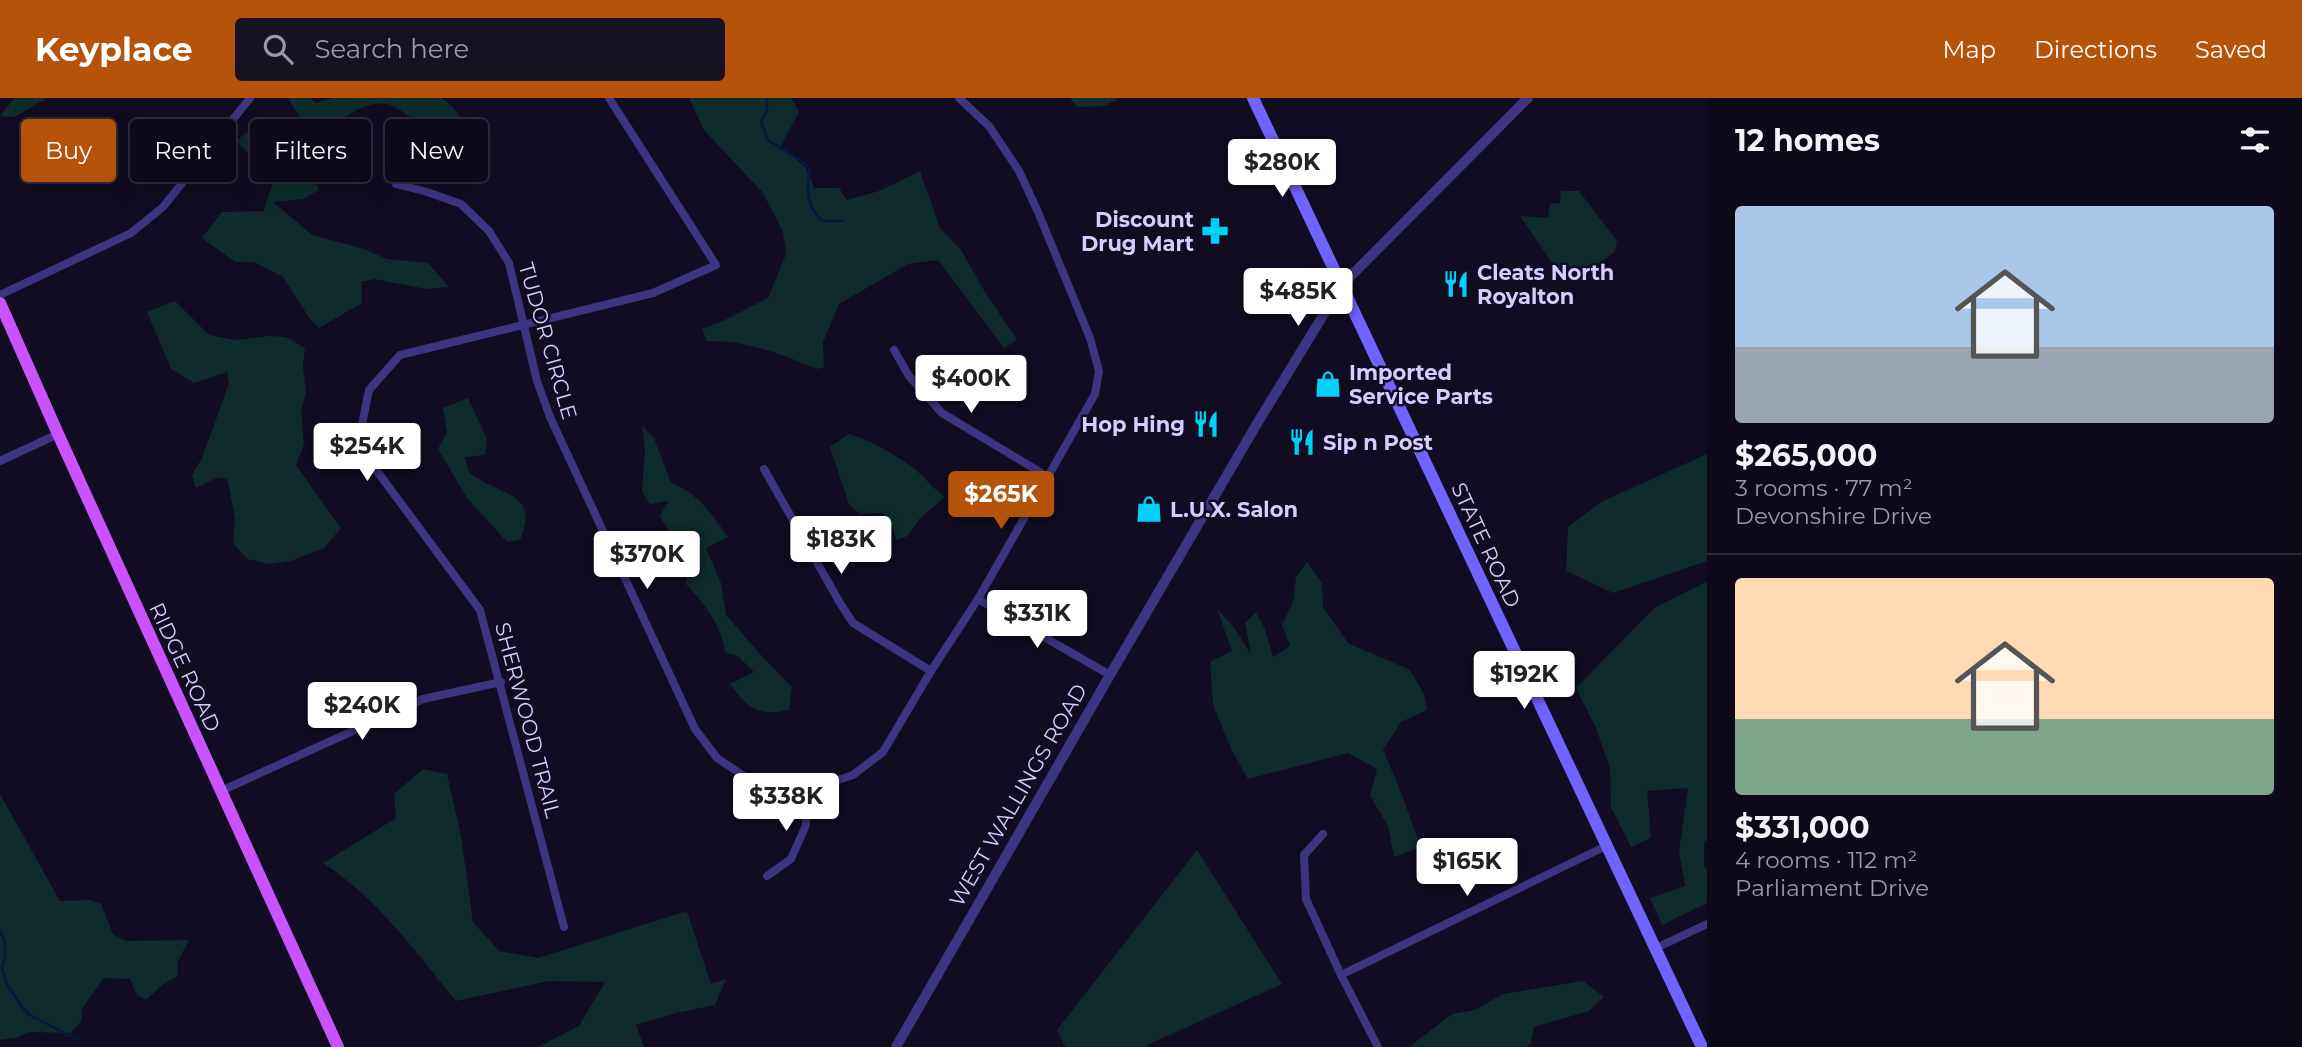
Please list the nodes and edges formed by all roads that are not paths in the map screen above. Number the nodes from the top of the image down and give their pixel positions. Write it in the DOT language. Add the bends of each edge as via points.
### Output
graph roads {
  1 [pos="250,98"];
  2 [pos="609,98"];
  3 [pos="959,98"];
  4 [pos="1253,98"];
  5 [pos="1528,98"];
  6 [pos="396,184"];
  7 [pos="1341,286"];
  8 [pos="0,295"];
  9 [pos="0,303"];
  10 [pos="525,326"];
  11 [pos="894,350"];
  12 [pos="58,434"];
  13 [pos="0,461"];
  14 [pos="764,469"];
  15 [pos="1048,477"];
  16 [pos="978,599"];
  17 [pos="931,671"];
  18 [pos="1110,675"];
  19 [pos="501,682"];
  20 [pos="221,791"];
  21 [pos="805,791"];
  22 [pos="1323,834"];
  23 [pos="1606,846"];
  24 [pos="767,876"];
  25 [pos="1707,924"];
  26 [pos="564,927"];
  27 [pos="1654,949"];
  28 [pos="1341,975"];
  29 [pos="338,1047"];
  30 [pos="896,1047"];
  31 [pos="1378,1047"];
  32 [pos="1702,1047"];
  1 -- 8 [label="street" via="163,207 131,233"];
  2 -- 10 [label="street, SHERWOOD TRAIL" via="716,265 653,293"];
  3 -- 15 [label="street, TUDOR CIRCLE" via="989,126 1018,171 1090,338 1099,371 1095,394"];
  4 -- 7 [label="main road, STATE ROAD"];
  5 -- 7 [label="street, WEST WALLINGS ROAD"];
  6 -- 10 [label="street, TUDOR CIRCLE" via="461,204 489,231 509,263"];
  7 -- 18 [label="street, WEST WALLINGS ROAD"];
  7 -- 23 [label="main road, STATE ROAD"];
  9 -- 12 [label="main road, RIDGE ROAD"];
  10 -- 19 [label="street, SHERWOOD TRAIL" via="400,355 369,390 360,435 370,463 480,610"];
  10 -- 21 [label="street, TUDOR CIRCLE" via="550,417 695,729 718,758 750,780"];
  11 -- 15 [label="street" via="909,376 942,414"];
  12 -- 13 [label="street"];
  12 -- 20 [label="main road, RIDGE ROAD"];
  14 -- 17 [label="street" via="853,622"];
  15 -- 16 [label="street, TUDOR CIRCLE"];
  16 -- 17 [label="street, TUDOR CIRCLE"];
  16 -- 18 [label="street"];
  17 -- 21 [label="street, TUDOR CIRCLE" via="883,752 853,775"];
  18 -- 30 [label="street, WEST WALLINGS ROAD"];
  19 -- 20 [label="street" via="423,699"];
  19 -- 26 [label="street, SHERWOOD TRAIL"];
  20 -- 29 [label="main road, RIDGE ROAD"];
  21 -- 24 [label="street" via="806,825 791,859"];
  22 -- 28 [label="street" via="1304,855 1306,899"];
  23 -- 27 [label="main road, STATE ROAD"];
  23 -- 28 [label="street"];
  25 -- 27 [label="street"];
  27 -- 32 [label="main road, STATE ROAD"];
  28 -- 31 [label="street"];
}
